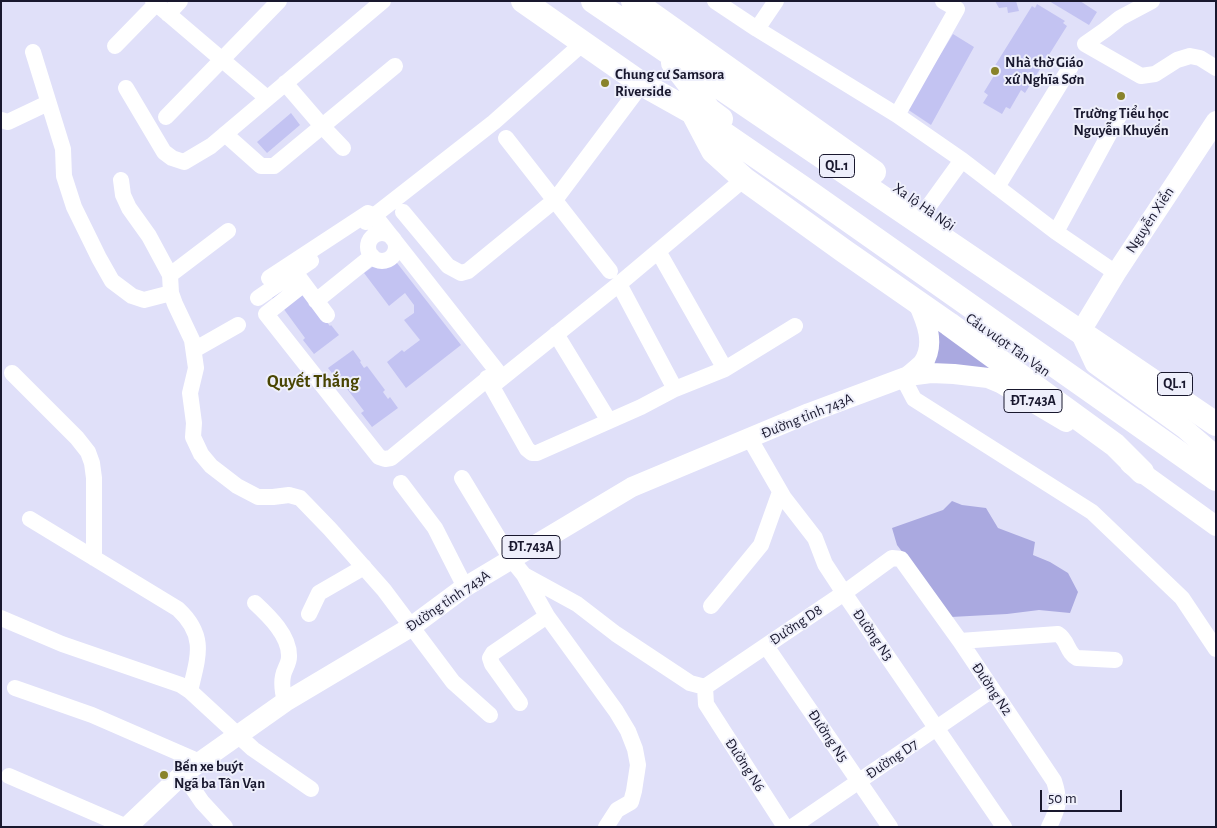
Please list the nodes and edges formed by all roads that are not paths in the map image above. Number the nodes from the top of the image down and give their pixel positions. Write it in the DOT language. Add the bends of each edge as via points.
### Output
graph roads {
  1 [pos="180,1"];
  2 [pos="279,1"];
  3 [pos="383,1"];
  4 [pos="594,1"];
  5 [pos="633,1"];
  6 [pos="715,1"];
  7 [pos="776,1"];
  8 [pos="943,1"];
  9 [pos="1152,1"];
  10 [pos="524,3"];
  11 [pos="159,6"];
  12 [pos="757,29"];
  13 [pos="582,44"];
  14 [pos="115,46"];
  15 [pos="662,48"];
  16 [pos="32,52"];
  17 [pos="222,60"];
  18 [pos="395,66"];
  19 [pos="1071,66"];
  20 [pos="1216,68"];
  21 [pos="285,83"];
  22 [pos="642,84"];
  23 [pos="126,88"];
  24 [pos="267,98"];
  25 [pos="48,103"];
  26 [pos="692,112"];
  27 [pos="897,115"];
  28 [pos="1119,116"];
  29 [pos="166,117"];
  30 [pos="1,120"];
  31 [pos="1216,121"];
  32 [pos="322,126"];
  33 [pos="225,134"];
  34 [pos="506,138"];
  35 [pos="343,148"];
  36 [pos="962,160"];
  37 [pos="744,179"];
  38 [pos="121,180"];
  39 [pos="997,187"];
  40 [pos="807,192"];
  41 [pos="555,200"];
  42 [pos="403,212"];
  43 [pos="922,215"];
  44 [pos="375,216"];
  45 [pos="228,231"];
  46 [pos="1056,232"];
  47 [pos="394,239"];
  48 [pos="658,251"];
  49 [pos="1116,273"];
  50 [pos="170,275"];
  51 [pos="614,277"];
  52 [pos="269,278"];
  53 [pos="299,278"];
  54 [pos="172,293"];
  55 [pos="258,298"];
  56 [pos="316,301"];
  57 [pos="918,302"];
  58 [pos="327,315"];
  59 [pos="238,325"];
  60 [pos="795,326"];
  61 [pos="1084,326"];
  62 [pos="556,334"];
  63 [pos="194,350"];
  64 [pos="725,369"];
  65 [pos="12,373"];
  66 [pos="906,377"];
  67 [pos="490,382"];
  68 [pos="675,389"];
  69 [pos="1216,412"];
  70 [pos="1167,417"];
  71 [pos="609,421"];
  72 [pos="1216,424"];
  73 [pos="750,439"];
  74 [pos="1216,440"];
  75 [pos="1216,456"];
  76 [pos="1142,472"];
  77 [pos="1216,472"];
  78 [pos="462,478"];
  79 [pos="1216,480"];
  80 [pos="401,483"];
  81 [pos="1216,488"];
  82 [pos="780,492"];
  83 [pos="30,518"];
  84 [pos="1216,526"];
  85 [pos="94,558"];
  86 [pos="511,559"];
  87 [pos="901,559"];
  88 [pos="364,567"];
  89 [pos="524,575"];
  90 [pos="465,587"];
  91 [pos="844,593"];
  92 [pos="255,603"];
  93 [pos="711,606"];
  94 [pos="309,614"];
  95 [pos="547,616"];
  96 [pos="1,618"];
  97 [pos="411,627"];
  98 [pos="960,641"];
  99 [pos="766,646"];
  100 [pos="1216,649"];
  101 [pos="1116,660"];
  102 [pos="706,687"];
  103 [pos="15,688"];
  104 [pos="190,690"];
  105 [pos="992,690"];
  106 [pos="285,702"];
  107 [pos="520,703"];
  108 [pos="490,714"];
  109 [pos="937,728"];
  110 [pos="239,736"];
  111 [pos="200,762"];
  112 [pos="183,774"];
  113 [pos="9,776"];
  114 [pos="858,782"];
  115 [pos="311,789"];
  116 [pos="127,827"];
  117 [pos="224,827"];
  118 [pos="606,827"];
  119 [pos="785,827"];
  120 [pos="792,827"];
  121 [pos="890,827"];
  122 [pos="1004,827"];
  123 [pos="1049,827"];
  1 -- 11 [label="street"];
  2 -- 17 [label="street"];
  3 -- 21 [label="street"];
  4 -- 15 [label="highway, Xa lộ Hà Nội / QL.1"];
  5 -- 43 [label="highway, Xa lộ Hà Nội / QL.1"];
  6 -- 12 [label="street"];
  7 -- 12 [label="street"];
  8 -- 27 [label="street" via="957,9"];
  9 -- 20 [label="street" via="1120,18 1084,44 1141,76 1156,74 1177,60 1190,56"];
  10 -- 13 [label="highway, QL.1"];
  11 -- 14 [label="street"];
  11 -- 17 [label="street"];
  12 -- 27 [label="street"];
  13 -- 22 [label="highway, QL.1"];
  13 -- 44 [label="street" via="494,122"];
  15 -- 40 [label="highway, Xa lộ Hà Nội / QL.1" via="709,110"];
  15 -- 43 [label="highway, Xa lộ Hà Nội / QL.1"];
  16 -- 25 [label="street"];
  17 -- 24 [label="street"];
  17 -- 29 [label="street"];
  18 -- 32 [label="street"];
  19 -- 39 [label="street"];
  21 -- 24 [label="street"];
  21 -- 32 [label="street"];
  22 -- 26 [label="highway, QL.1"];
  22 -- 41 [label="street"];
  23 -- 33 [label="street" via="164,152 172,158 184,162 192,159"];
  24 -- 33 [label="street"];
  25 -- 30 [label="street" via="8,122"];
  25 -- 54 [label="street" via="63,149 64,176 74,206 112,281 132,296 144,300"];
  26 -- 37 [label="highway" via="713,151"];
  26 -- 40 [label="highway, QL.1"];
  27 -- 36 [label="street"];
  28 -- 46 [label="street"];
  31 -- 49 [label="main road, Nguyễn Xiển"];
  32 -- 33 [label="street" via="274,166 267,167 261,166"];
  32 -- 35 [label="street"];
  34 -- 41 [label="street"];
  36 -- 39 [label="street"];
  36 -- 43 [label="street"];
  37 -- 48 [label="street"];
  37 -- 57 [label="highway"];
  38 -- 50 [label="street" via="129,208"];
  39 -- 46 [label="street"];
  40 -- 77 [label="highway, Cầu vượt Tân Vạn / QL.1" via="935,270"];
  40 -- 79 [label="highway, Cầu vượt Tân Vạn / QL.1"];
  40 -- 81 [label="highway, Cầu vượt Tân Vạn / QL.1" via="949,305"];
  41 -- 42 [label="street" via="468,272 462,273 448,266"];
  41 -- 51 [label="street"];
  43 -- 61 [label="highway, Xa lộ Hà Nội / QL.1"];
  44 -- 47 [label="street"];
  44 -- 52 [label="street" via="368,213"];
  44 -- 53 [label="street"];
  45 -- 50 [label="street"];
  46 -- 49 [label="street"];
  47 -- 56 [label="street" via="396,248 392,256 380,260 372,256"];
  47 -- 67 [label="street" via="497,371"];
  48 -- 51 [label="street"];
  48 -- 64 [label="street"];
  49 -- 61 [label="main road, Nguyễn Xiển"];
  50 -- 54 [label="street"];
  51 -- 62 [label="street"];
  51 -- 68 [label="street"];
  53 -- 55 [label="street"];
  53 -- 56 [label="street"];
  53 -- 67 [label="street" via="266,314 379,457 391,458"];
  54 -- 63 [label="street"];
  56 -- 58 [label="street"];
  57 -- 66 [label="main road, Đường tỉnh 743A / ĐT.743A" via="928,328 929,347 923,362"];
  57 -- 76 [label="highway" via="1115,445"];
  59 -- 63 [label="street"];
  60 -- 64 [label="street"];
  61 -- 69 [label="highway, Xa lộ Hà Nội / QL.1"];
  61 -- 70 [label="main road" via="1095,364"];
  61 -- 72 [label="highway, Xa lộ Hà Nội / QL.1"];
  62 -- 67 [label="street"];
  62 -- 71 [label="street"];
  63 -- 88 [label="street" via="196,368 190,393 193,437 210,466 258,497 289,495 300,498"];
  64 -- 68 [label="street"];
  65 -- 85 [label="street" via="88,452 94,478"];
  66 -- 73 [label="main road, Đường tỉnh 743A / ĐT.743A"];
  66 -- 76 [label="main road, Đường tỉnh 743A / ĐT.743A" via="954,374 988,378 1048,410"];
  66 -- 100 [label="street" via="914,399 1092,512 1182,598"];
  67 -- 71 [label="street" via="532,453"];
  68 -- 71 [label="street"];
  70 -- 74 [label="main road" via="1182,417"];
  70 -- 75 [label="main road"];
  73 -- 82 [label="street, Đường N3"];
  73 -- 86 [label="main road, Đường tỉnh 743A / ĐT.743A" via="632,487"];
  76 -- 84 [label="main road, Đường tỉnh 743A / ĐT.743A"];
  78 -- 86 [label="street"];
  80 -- 90 [label="street" via="435,528"];
  82 -- 91 [label="street, Đường N3" via="815,538 825,564"];
  82 -- 93 [label="street" via="761,545"];
  83 -- 85 [label="street"];
  85 -- 104 [label="street" via="178,609 189,620 199,645"];
  86 -- 89 [label="street"];
  86 -- 90 [label="main road, Đường tỉnh 743A / ĐT.743A"];
  87 -- 91 [label="street, Đường D8" via="892,558"];
  87 -- 98 [label="street, Đường N2"];
  88 -- 94 [label="street" via="319,593"];
  88 -- 97 [label="street"];
  89 -- 95 [label="street"];
  89 -- 102 [label="street" via="577,604 690,683"];
  90 -- 97 [label="main road, Đường tỉnh 743A / ĐT.743A"];
  91 -- 99 [label="street, Đường D8"];
  91 -- 109 [label="street, Đường N3"];
  92 -- 106 [label="street" via="273,619 288,649 282,689"];
  95 -- 107 [label="street" via="490,658"];
  95 -- 118 [label="street" via="616,711 635,749 638,765 631,802 617,810"];
  96 -- 104 [label="street" via="62,644"];
  97 -- 106 [label="main road, Đường tỉnh 743A / ĐT.743A"];
  97 -- 108 [label="street" via="453,682"];
  98 -- 101 [label="street" via="1058,634 1072,656"];
  98 -- 105 [label="street, Đường N2"];
  99 -- 102 [label="street, Đường D8"];
  99 -- 114 [label="street, Đường N5"];
  102 -- 119 [label="street, Đường N6" via="706,704"];
  103 -- 111 [label="street" via="92,715"];
  104 -- 110 [label="street"];
  105 -- 109 [label="street, Đường D7"];
  105 -- 123 [label="street, Đường N2" via="1054,781 1059,795 1058,807"];
  106 -- 110 [label="main road, Đường tỉnh 743A / ĐT.743A"];
  109 -- 114 [label="street, Đường D7"];
  109 -- 122 [label="street, Đường N3"];
  110 -- 111 [label="main road, Đường tỉnh 743A / ĐT.743A"];
  110 -- 115 [label="street" via="252,749"];
  111 -- 112 [label="main road, Đường tỉnh 743A / ĐT.743A"];
  112 -- 116 [label="main road, Đường tỉnh 743A / ĐT.743A"];
  112 -- 117 [label="street"];
  113 -- 116 [label="street"];
  114 -- 120 [label="street, Đường D7"];
  114 -- 121 [label="street, Đường N5"];
}
